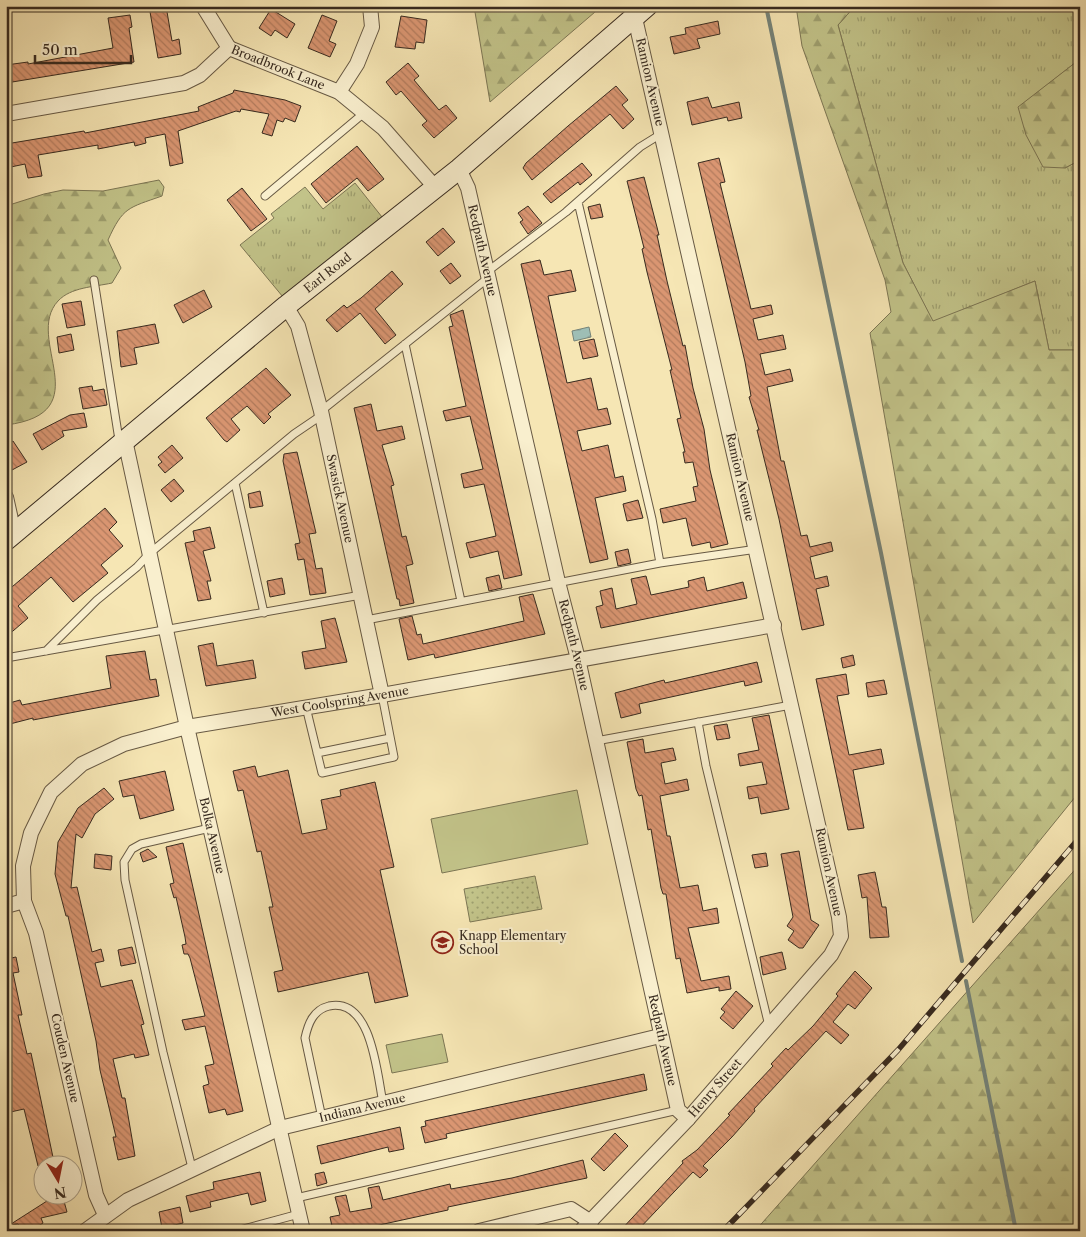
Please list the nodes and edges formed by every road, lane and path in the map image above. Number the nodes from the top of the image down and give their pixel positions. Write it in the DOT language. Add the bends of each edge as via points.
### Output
graph roads {
  1 [pos="203,6"];
  2 [pos="370,6"];
  3 [pos="641,12"];
  4 [pos="229,48"];
  5 [pos="339,92"];
  6 [pos="364,113"];
  7 [pos="6,114"];
  8 [pos="662,134"];
  9 [pos="459,169"];
  10 [pos="434,186"];
  11 [pos="265,196"];
  12 [pos="578,202"];
  13 [pos="488,274"];
  14 [pos="94,280"];
  15 [pos="286,306"];
  16 [pos="405,344"];
  17 [pos="322,413"];
  18 [pos="122,442"];
  19 [pos="236,483"];
  20 [pos="6,497"];
  21 [pos="10,537"];
  22 [pos="757,549"];
  23 [pos="150,553"];
  24 [pos="660,563"];
  25 [pos="558,582"];
  26 [pos="361,595"];
  27 [pos="460,601"];
  28 [pos="264,613"];
  29 [pos="366,620"];
  30 [pos="774,625"];
  31 [pos="166,630"];
  32 [pos="46,651"];
  33 [pos="6,658"];
  34 [pos="578,659"];
  35 [pos="382,695"];
  36 [pos="792,704"];
  37 [pos="306,707"];
  38 [pos="698,722"];
  39 [pos="187,727"];
  40 [pos="390,738"];
  41 [pos="596,741"];
  42 [pos="317,754"];
  43 [pos="210,828"];
  44 [pos="24,901"];
  45 [pos="6,906"];
  46 [pos="841,936"];
  47 [pos="769,1026"];
  48 [pos="660,1036"];
  49 [pos="383,1103"];
  50 [pos="683,1114"];
  51 [pos="322,1118"];
  52 [pos="280,1128"];
  53 [pos="192,1168"];
  54 [pos="296,1198"];
  55 [pos="299,1214"];
  56 [pos="105,1215"];
  57 [pos="586,1226"];
  58 [pos="85,1231"];
  59 [pos="236,1231"];
  60 [pos="303,1231"];
  61 [pos="479,1231"];
  1 -- 4 [label="street"];
  2 -- 5 [label="street" via="372,27 357,64"];
  3 -- 8 [label="street, Ramion Avenue"];
  3 -- 9 [label="street, Earl Road"];
  4 -- 5 [label="street, Broadbrook Lane"];
  4 -- 7 [label="street, Broadbrook Lane" via="200,75 184,83"];
  5 -- 6 [label="street, Broadbrook Lane"];
  6 -- 10 [label="street, Broadbrook Lane" via="383,128"];
  6 -- 11 [label="lane"];
  8 -- 12 [label="lane" via="640,147"];
  8 -- 22 [label="street, Ramion Avenue"];
  9 -- 10 [label="street, Earl Road"];
  9 -- 13 [label="street, Redpath Avenue" via="468,188"];
  10 -- 15 [label="street, Earl Road"];
  12 -- 13 [label="lane"];
  12 -- 24 [label="lane"];
  13 -- 16 [label="lane"];
  13 -- 25 [label="street, Redpath Avenue"];
  14 -- 18 [label="lane"];
  15 -- 17 [label="street, Swasick Avenue" via="298,326"];
  15 -- 18 [label="street, Earl Road"];
  16 -- 17 [label="lane"];
  16 -- 27 [label="lane"];
  17 -- 19 [label="lane"];
  17 -- 26 [label="street, Swasick Avenue"];
  18 -- 21 [label="street, Earl Road"];
  18 -- 23 [label="street, Bolka Avenue"];
  19 -- 23 [label="lane"];
  19 -- 28 [label="lane"];
  20 -- 21 [label="street"];
  22 -- 24 [label="lane"];
  22 -- 30 [label="street, Ramion Avenue"];
  23 -- 31 [label="street, Bolka Avenue"];
  23 -- 32 [label="lane"];
  24 -- 25 [label="lane"];
  25 -- 27 [label="lane"];
  25 -- 34 [label="street, Redpath Avenue"];
  26 -- 28 [label="lane"];
  26 -- 29 [label="street, Swasick Avenue"];
  27 -- 29 [label="lane"];
  28 -- 31 [label="lane"];
  29 -- 35 [label="street, Swasick Avenue"];
  30 -- 34 [label="street, West Coolspring Avenue"];
  30 -- 36 [label="street, Ramion Avenue"];
  31 -- 32 [label="lane"];
  31 -- 39 [label="street, Bolka Avenue"];
  32 -- 33 [label="lane"];
  34 -- 35 [label="street, West Coolspring Avenue"];
  34 -- 41 [label="street, Redpath Avenue"];
  35 -- 37 [label="street, West Coolspring Avenue"];
  35 -- 40 [label="lane"];
  36 -- 38 [label="lane"];
  36 -- 46 [label="street, Ramion Avenue"];
  37 -- 39 [label="street, West Coolspring Avenue"];
  37 -- 42 [label="lane"];
  38 -- 41 [label="lane"];
  38 -- 47 [label="lane"];
  39 -- 43 [label="street, Bolka Avenue"];
  39 -- 44 [label="street, West Coolspring Avenue" via="124,744 82,764 51,792 31,833 23,866"];
  40 -- 42 [label="lane"];
  40 -- 42 [label="lane" via="394,756 322,772"];
  41 -- 48 [label="street, Redpath Avenue"];
  43 -- 52 [label="street, Bolka Avenue"];
  43 -- 53 [label="lane" via="141,844 132,849 124,862 141,954"];
  44 -- 45 [label="street"];
  44 -- 56 [label="street, Couden Avenue" via="36,934 96,1195"];
  46 -- 47 [label="street, Henry Street" via="831,955"];
  47 -- 50 [label="street, Henry Street"];
  48 -- 49 [label="street, Indiana Avenue"];
  48 -- 50 [label="street, Redpath Avenue"];
  49 -- 51 [label="street, Indiana Avenue"];
  49 -- 51 [label="lane" via="366,1026 347,1007 326,1007 313,1017 305,1038"];
  50 -- 54 [label="lane"];
  50 -- 57 [label="street, Henry Street"];
  51 -- 52 [label="street, Indiana Avenue"];
  52 -- 53 [label="street, Indiana Avenue"];
  52 -- 54 [label="street, Bolka Avenue"];
  53 -- 56 [label="street, Indiana Avenue"];
  54 -- 55 [label="street, Bolka Avenue"];
  55 -- 59 [label="lane"];
  55 -- 60 [label="street, Bolka Avenue"];
  56 -- 58 [label="street, Indiana Avenue"];
  57 -- 61 [label="street" via="571,1209"];
}
